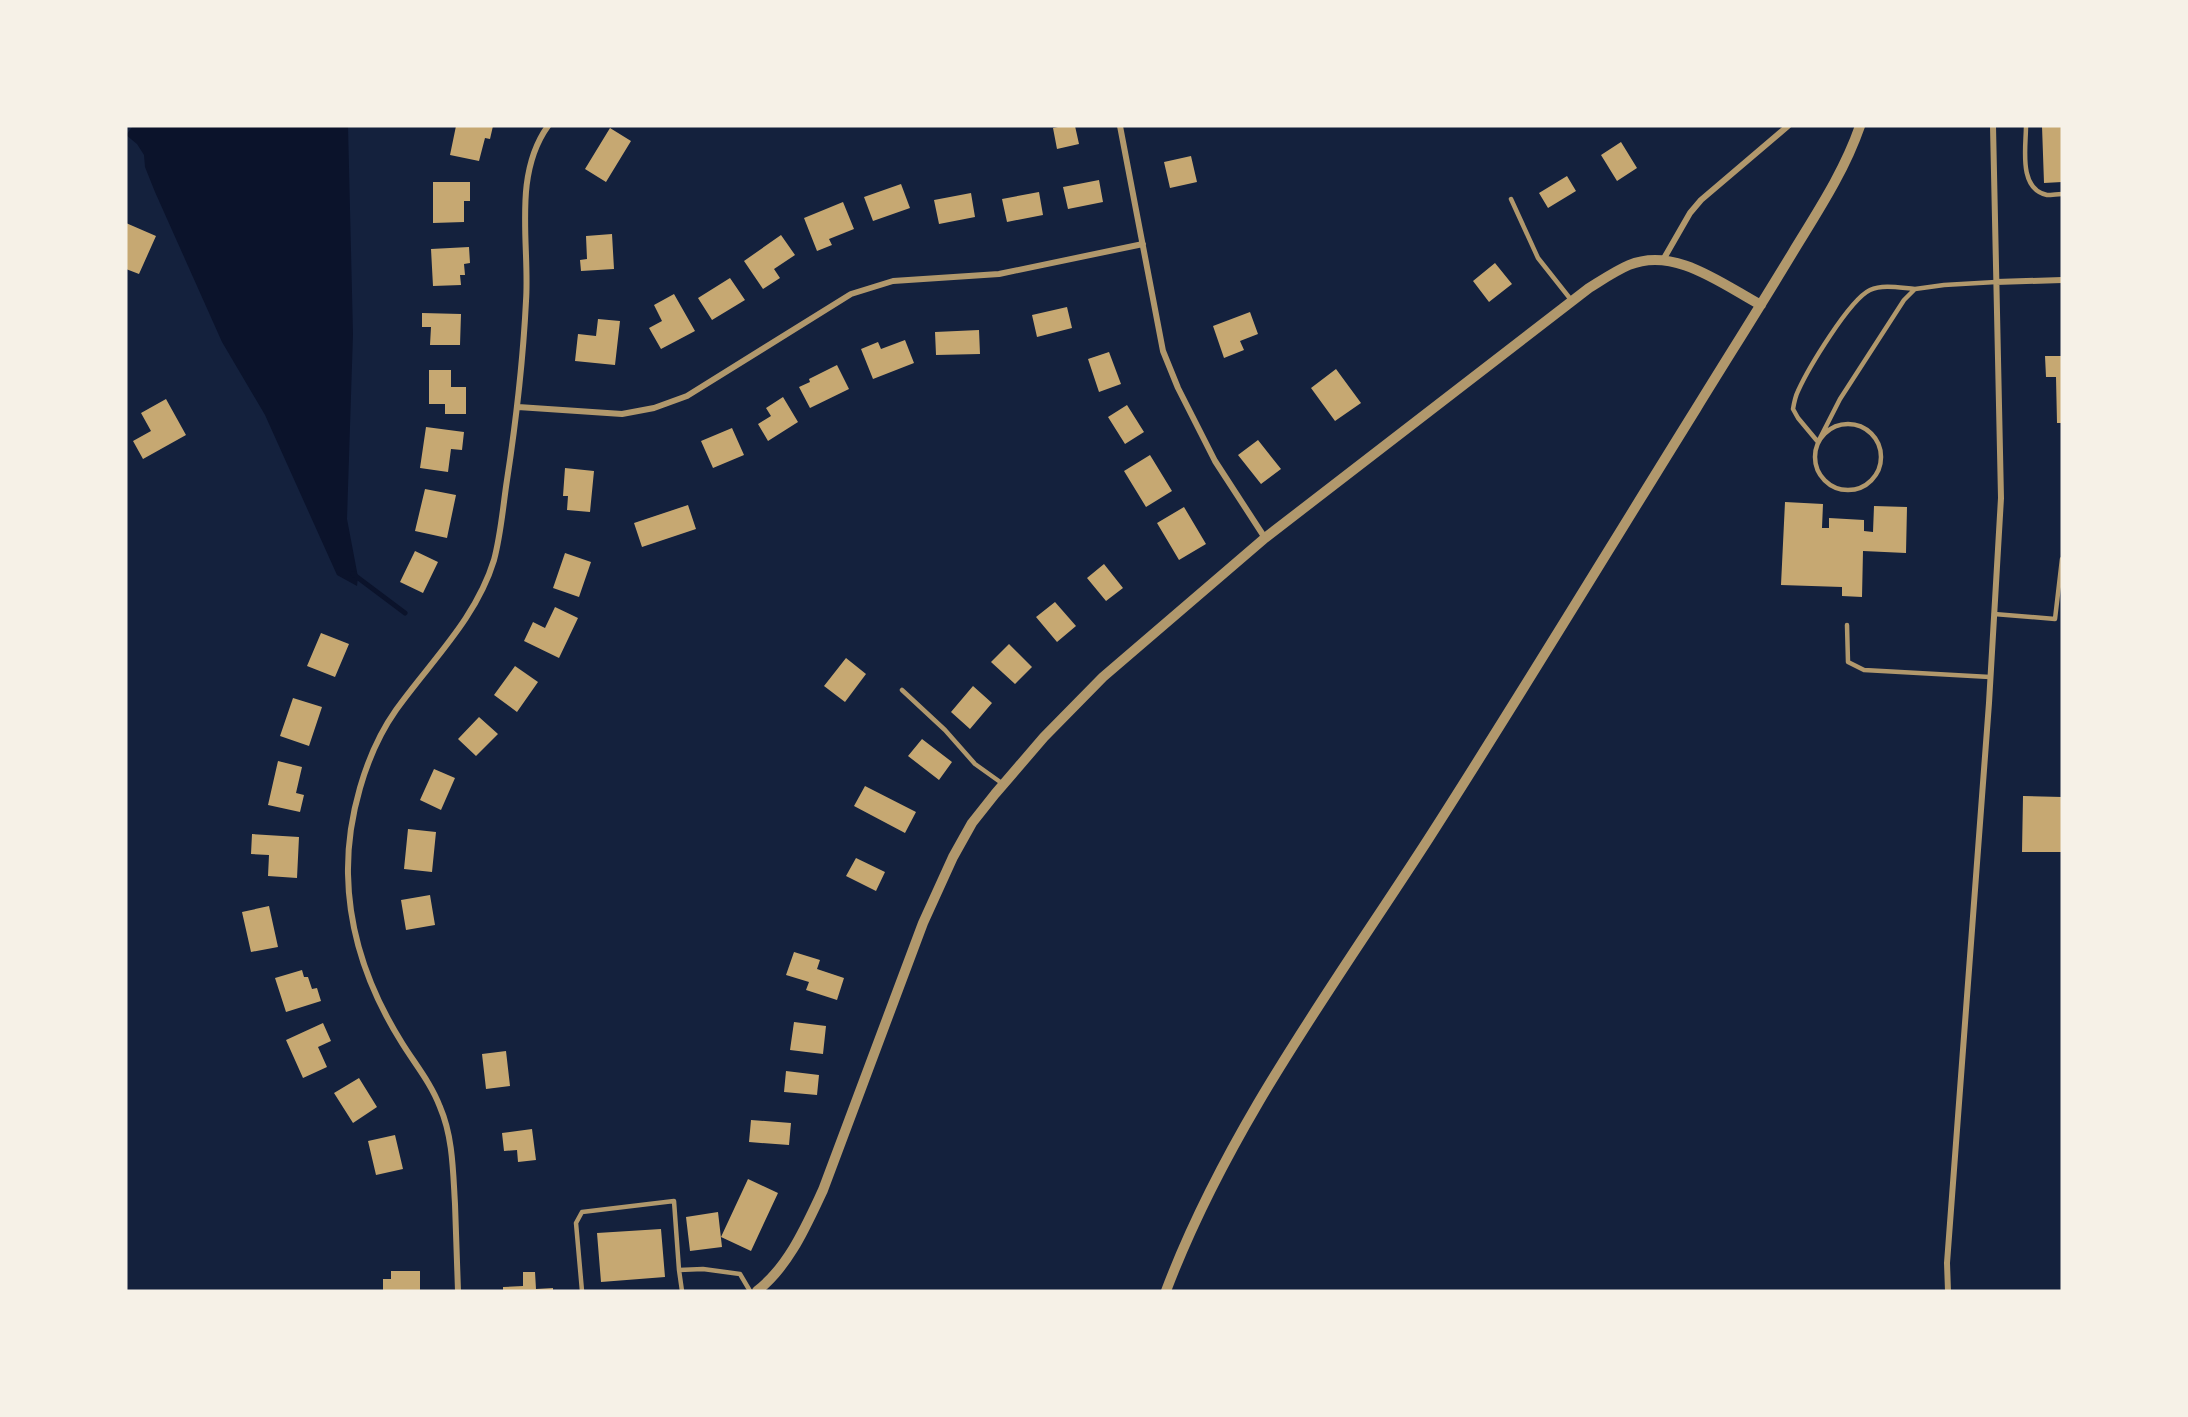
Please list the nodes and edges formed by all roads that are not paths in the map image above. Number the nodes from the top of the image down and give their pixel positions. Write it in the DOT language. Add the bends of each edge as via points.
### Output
graph roads {
  1 [pos="548,126"];
  2 [pos="1120,126"];
  3 [pos="1788,126"];
  4 [pos="1860,126"];
  5 [pos="1993,126"];
  6 [pos="2026,126"];
  7 [pos="2062,194"];
  8 [pos="1511,199"];
  9 [pos="1143,244"];
  10 [pos="1663,260"];
  11 [pos="2062,280"];
  12 [pos="1996,282"];
  13 [pos="1916,289"];
  14 [pos="1572,302"];
  15 [pos="1761,305"];
  16 [pos="518,407"];
  17 [pos="1818,442"];
  18 [pos="1265,538"];
  19 [pos="2062,559"];
  20 [pos="1994,614"];
  21 [pos="1847,625"];
  22 [pos="1990,677"];
  23 [pos="902,690"];
  24 [pos="1003,784"];
  25 [pos="680,1270"];
  26 [pos="458,1291"];
  27 [pos="582,1291"];
  28 [pos="682,1291"];
  29 [pos="750,1291"];
  30 [pos="757,1291"];
  31 [pos="1166,1291"];
  32 [pos="1948,1291"];
  1 -- 16 [label="street" via="531,165 526,195 527,297"];
  2 -- 9 [label="street"];
  3 -- 10 [label="street" via="1701,200"];
  4 -- 15 [label="street" via="1835,182"];
  5 -- 12 [label="street"];
  6 -- 7 [label="lane" via="2026,173 2033,187 2046,195"];
  8 -- 14 [label="lane" via="1538,258"];
  9 -- 16 [label="street" via="999,274 875,285 851,294 687,396 654,408 622,414"];
  9 -- 18 [label="street" via="1163,351 1174,379 1215,461"];
  10 -- 14 [label="street" via="1631,264"];
  10 -- 15 [label="street" via="1703,274"];
  11 -- 12 [label="street"];
  12 -- 13 [label="lane"];
  12 -- 20 [label="street" via="2001,498"];
  13 -- 17 [label="lane" via="1904,300 1852,381"];
  13 -- 17 [label="lane" via="1888,286 1871,290 1858,298 1841,320 1797,393 1792,409"];
  14 -- 18 [label="street"];
  15 -- 31 [label="street" via="1232,1146 1185,1240"];
  16 -- 26 [label="street" via="494,560 457,632 396,709 376,742 362,780 349,839 350,909 359,952 401,1042 427,1079 441,1108 448,1136 453,1165"];
  17 -- 17 [label="lane" via="1815,453 1820,475 1838,488 1860,487 1870,481 1880,464 1878,443 1863,428 1843,424"];
  18 -- 24 [label="street" via="1103,677"];
  19 -- 20 [label="lane" via="2055,619"];
  20 -- 22 [label="street"];
  21 -- 22 [label="lane" via="1848,662 1864,670"];
  22 -- 32 [label="street"];
  23 -- 24 [label="lane" via="975,764"];
  24 -- 30 [label="street" via="972,823 923,924 806,1227 784,1263"];
  25 -- 27 [label="lane" via="674,1201 582,1212 576,1223"];
  25 -- 28 [label="lane"];
  25 -- 29 [label="lane" via="740,1274"];
}
